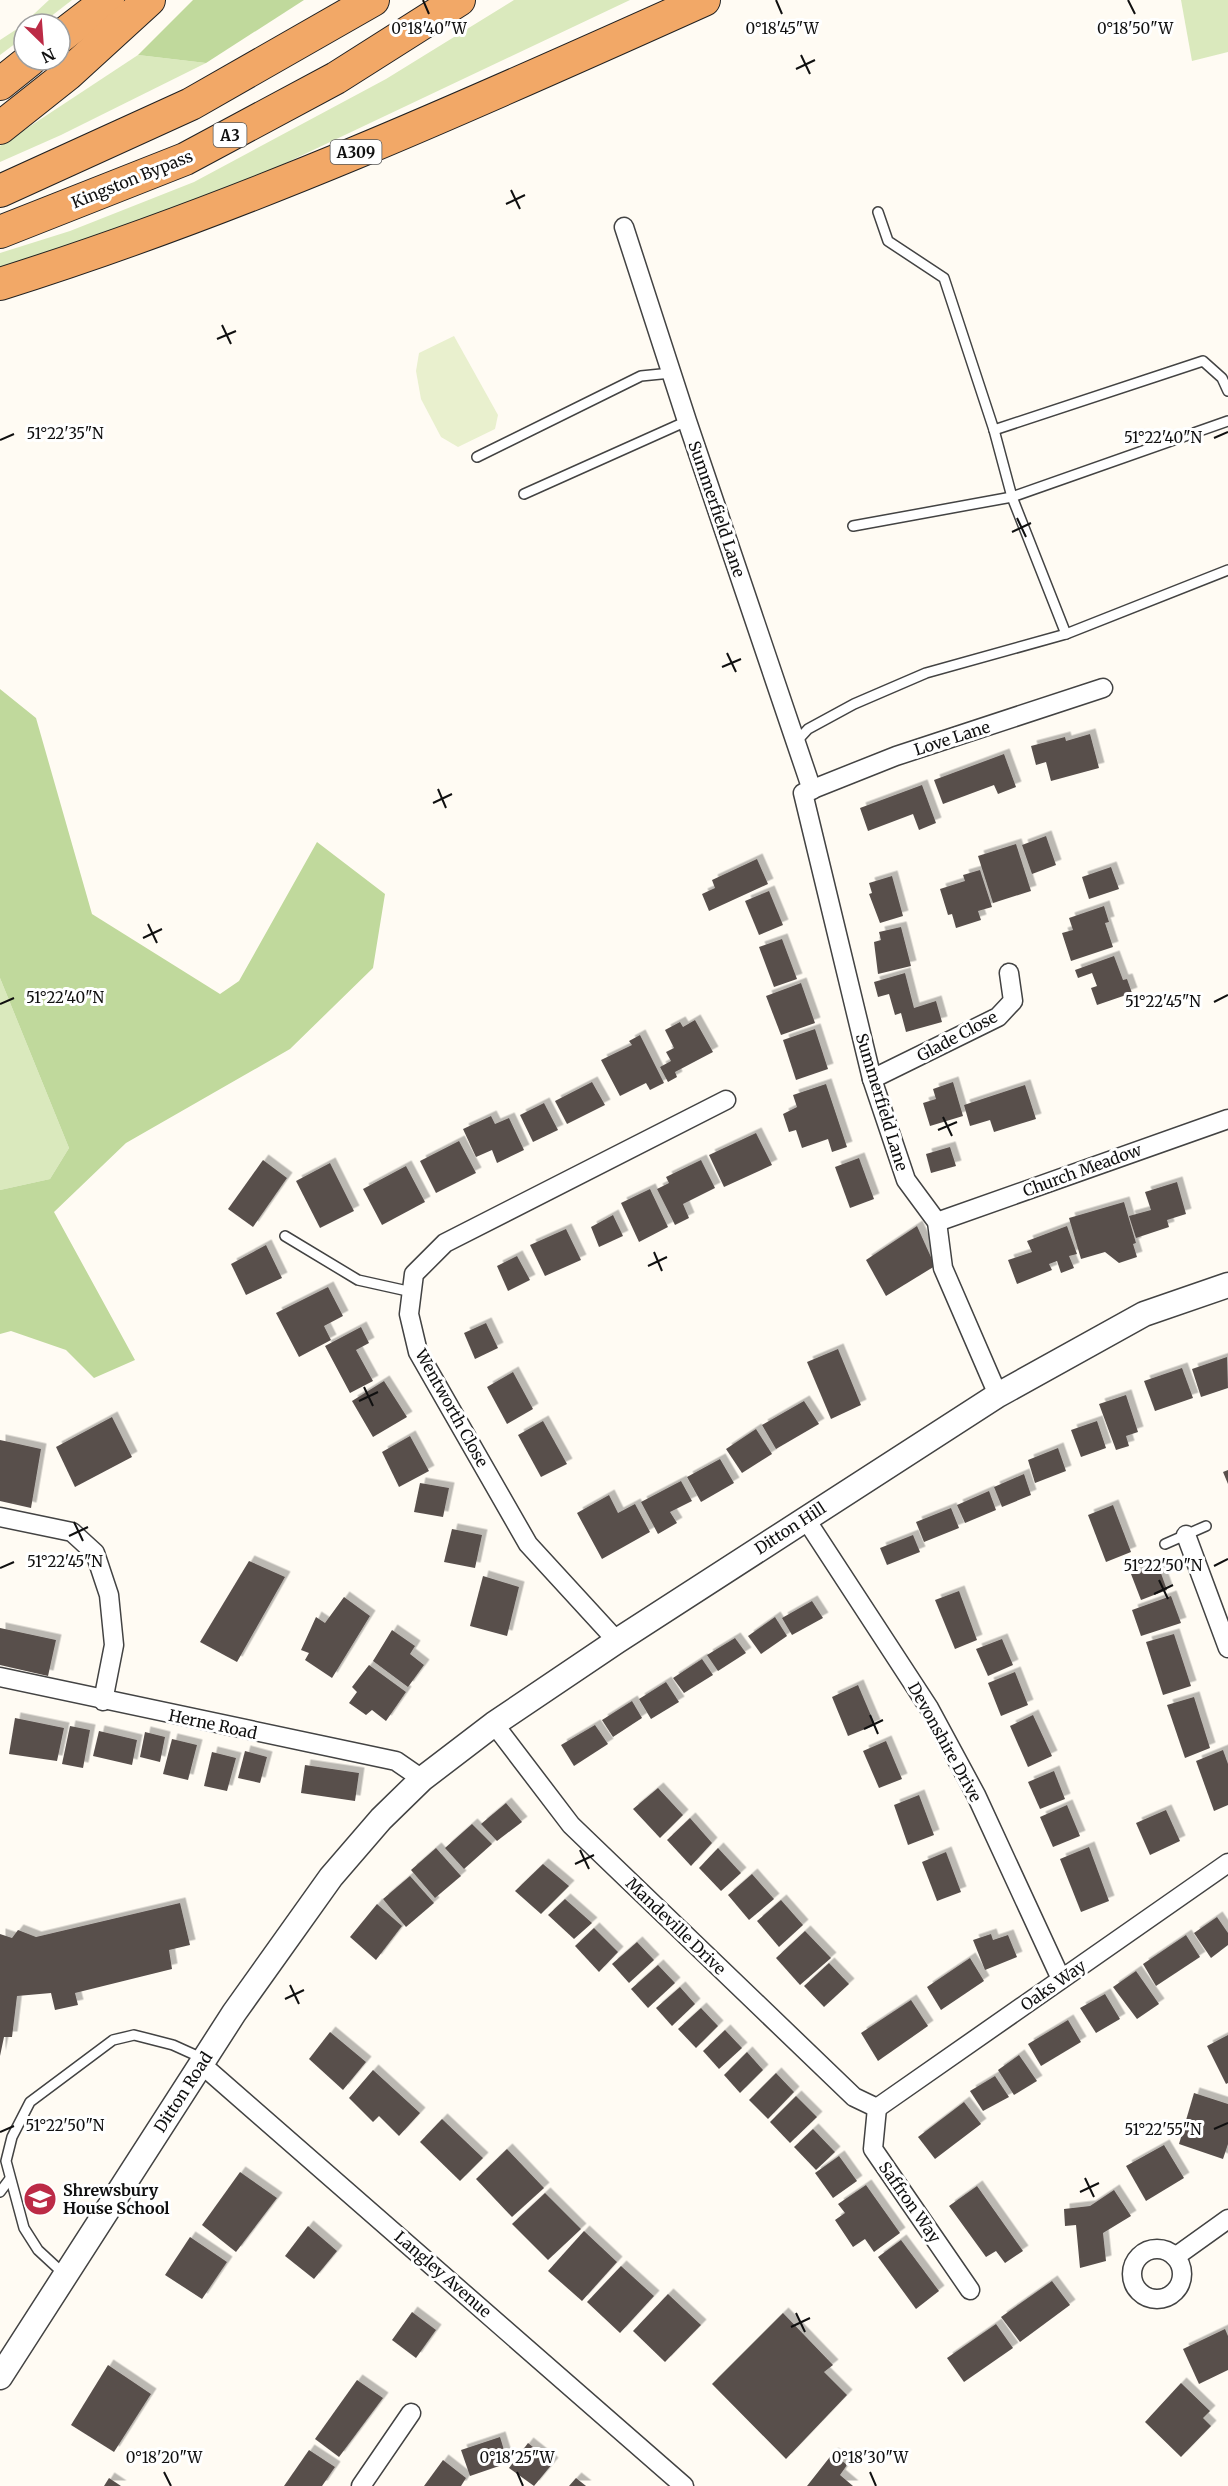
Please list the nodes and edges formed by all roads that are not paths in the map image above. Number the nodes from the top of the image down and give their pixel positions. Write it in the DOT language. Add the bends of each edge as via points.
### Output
graph roads {
  1 [pos="108,0"];
  2 [pos="149,0"];
  3 [pos="373,0"];
  4 [pos="704,0"];
  5 [pos="454,3"];
  6 [pos="72,28"];
  7 [pos="15,72"];
  8 [pos="0,84"];
  9 [pos="0,128"];
  10 [pos="0,191"];
  11 [pos="878,212"];
  12 [pos="624,227"];
  13 [pos="0,232"];
  14 [pos="0,284"];
  15 [pos="671,373"];
  16 [pos="1228,391"];
  17 [pos="687,421"];
  18 [pos="1228,421"];
  19 [pos="994,430"];
  20 [pos="477,457"];
  21 [pos="524,494"];
  22 [pos="1012,497"];
  23 [pos="853,526"];
  24 [pos="1228,570"];
  25 [pos="1066,634"];
  26 [pos="1103,688"];
  27 [pos="797,741"];
  28 [pos="807,792"];
  29 [pos="1009,973"];
  30 [pos="872,1079"];
  31 [pos="726,1100"];
  32 [pos="1228,1119"];
  33 [pos="937,1222"];
  34 [pos="285,1236"];
  35 [pos="1228,1285"];
  36 [pos="412,1292"];
  37 [pos="998,1395"];
  38 [pos="0,1517"];
  39 [pos="805,1518"];
  40 [pos="1206,1526"];
  41 [pos="1186,1535"];
  42 [pos="1165,1544"];
  43 [pos="617,1641"];
  44 [pos="1228,1648"];
  45 [pos="0,1677"];
  46 [pos="103,1701"];
  47 [pos="494,1724"];
  48 [pos="422,1779"];
  49 [pos="381,1819"];
  50 [pos="1228,1863"];
  51 [pos="1061,1979"];
  52 [pos="202,2061"];
  53 [pos="877,2108"];
  54 [pos="9,2180"];
  55 [pos="0,2192"];
  56 [pos="1228,2219"];
  57 [pos="1175,2257"];
  58 [pos="65,2275"];
  59 [pos="970,2290"];
  60 [pos="0,2377"];
  61 [pos="411,2413"];
  62 [pos="361,2486"];
  63 [pos="684,2486"];
  1 -- 6 [label="highway"];
  2 -- 9 [label="highway" via="68,74"];
  3 -- 10 [label="highway" via="191,104"];
  4 -- 14 [label="highway, A309" via="268,189 92,256"];
  5 -- 13 [label="highway, Kingston Bypass / A3" via="336,78 185,159"];
  7 -- 8 [label="highway"];
  11 -- 19 [label="lane" via="888,241 944,278"];
  12 -- 15 [label="street, Summerfield Lane"];
  15 -- 17 [label="street, Summerfield Lane"];
  15 -- 20 [label="lane" via="641,376"];
  16 -- 19 [label="lane" via="1222,378 1203,361"];
  17 -- 21 [label="lane"];
  17 -- 27 [label="street, Summerfield Lane"];
  18 -- 22 [label="lane"];
  19 -- 22 [label="lane"];
  22 -- 23 [label="lane"];
  22 -- 25 [label="lane"];
  24 -- 25 [label="lane"];
  25 -- 27 [label="lane" via="926,673 854,704 808,729"];
  26 -- 28 [label="street, Love Lane" via="896,756"];
  27 -- 28 [label="street, Summerfield Lane"];
  28 -- 30 [label="street, Summerfield Lane"];
  29 -- 30 [label="street, Glade Close" via="1012,1001 998,1017"];
  30 -- 33 [label="street, Summerfield Lane" via="906,1180"];
  31 -- 36 [label="street, Wentworth Close" via="445,1243 414,1274"];
  32 -- 33 [label="street, Church Meadow"];
  33 -- 37 [label="street, Summerfield Lane" via="943,1268"];
  34 -- 36 [label="lane" via="358,1280"];
  35 -- 37 [label="street, Ditton Hill" via="1144,1314"];
  36 -- 43 [label="street, Wentworth Close" via="409,1314 418,1352 528,1545"];
  37 -- 39 [label="street, Ditton Hill"];
  38 -- 46 [label="street" via="72,1532 95,1553 109,1595 114,1645"];
  39 -- 43 [label="street, Ditton Hill"];
  39 -- 51 [label="street, Devonshire Drive" via="928,1708 976,1795"];
  40 -- 41 [label="lane"];
  41 -- 42 [label="lane"];
  41 -- 44 [label="street"];
  43 -- 47 [label="street, Ditton Hill"];
  45 -- 46 [label="street, Herne Road"];
  46 -- 48 [label="street, Herne Road" via="396,1761"];
  47 -- 48 [label="street, Ditton Hill"];
  47 -- 53 [label="street, Mandeville Drive" via="571,1825 854,2097"];
  48 -- 49 [label="street, Ditton Hill"];
  49 -- 52 [label="street, Ditton Road" via="331,1877"];
  50 -- 51 [label="street, Oaks Way"];
  51 -- 53 [label="street, Oaks Way"];
  52 -- 54 [label="lane" via="173,2045 134,2035 113,2040 30,2102 12,2137 6,2161"];
  52 -- 58 [label="street, Ditton Road"];
  52 -- 63 [label="street, Langley Avenue"];
  53 -- 59 [label="street, Saffron Way" via="873,2149"];
  54 -- 55 [label="lane"];
  54 -- 58 [label="lane" via="24,2228 38,2250"];
  56 -- 57 [label="street"];
  58 -- 60 [label="street, Ditton Road"];
  61 -- 62 [label="street"];
}
